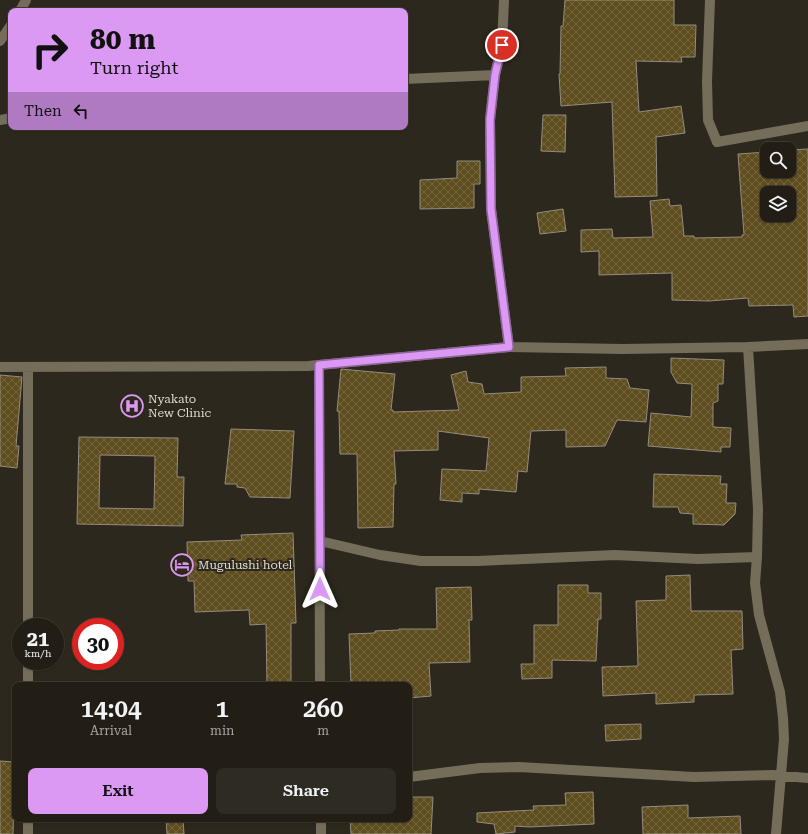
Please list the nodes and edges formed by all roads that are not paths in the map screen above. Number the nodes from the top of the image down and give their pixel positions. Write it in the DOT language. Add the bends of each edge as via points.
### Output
graph roads {
  1 [pos="504,0"];
  2 [pos="710,0"];
  3 [pos="8,30"];
  4 [pos="0,41"];
  5 [pos="495,75"];
  6 [pos="408,79"];
  7 [pos="808,126"];
  8 [pos="808,344"];
  9 [pos="509,347"];
  10 [pos="748,347"];
  11 [pos="319,365"];
  12 [pos="0,367"];
  13 [pos="28,368"];
  14 [pos="320,541"];
  15 [pos="757,557"];
  16 [pos="28,618"];
  17 [pos="28,670"];
  18 [pos="28,682"];
  19 [pos="320,682"];
  20 [pos="782,775"];
  21 [pos="412,777"];
  22 [pos="808,778"];
  23 [pos="28,822"];
  24 [pos="321,822"];
  25 [pos="28,834"];
  26 [pos="321,834"];
  27 [pos="776,834"];
  1 -- 5 [label="street" via="502,45"];
  2 -- 7 [label="street" via="708,120 717,142"];
  3 -- 4 [label="street"];
  5 -- 6 [label="street"];
  5 -- 9 [label="street" via="490,120 491,209"];
  8 -- 10 [label="street"];
  9 -- 10 [label="street"];
  9 -- 11 [label="street"];
  10 -- 15 [label="street" via="757,476"];
  11 -- 13 [label="street"];
  11 -- 14 [label="street"];
  12 -- 13 [label="street"];
  13 -- 16 [label="street"];
  14 -- 15 [label="street" via="380,555 421,561 615,555 698,559"];
  14 -- 19 [label="street"];
  15 -- 20 [label="street" via="755,583 759,615 780,692 783,718"];
  17 -- 18 [label="street"];
  20 -- 21 [label="street" via="694,777 519,767 480,768"];
  20 -- 22 [label="street"];
  20 -- 27 [label="street"];
  23 -- 25 [label="street"];
  24 -- 26 [label="street"];
}
